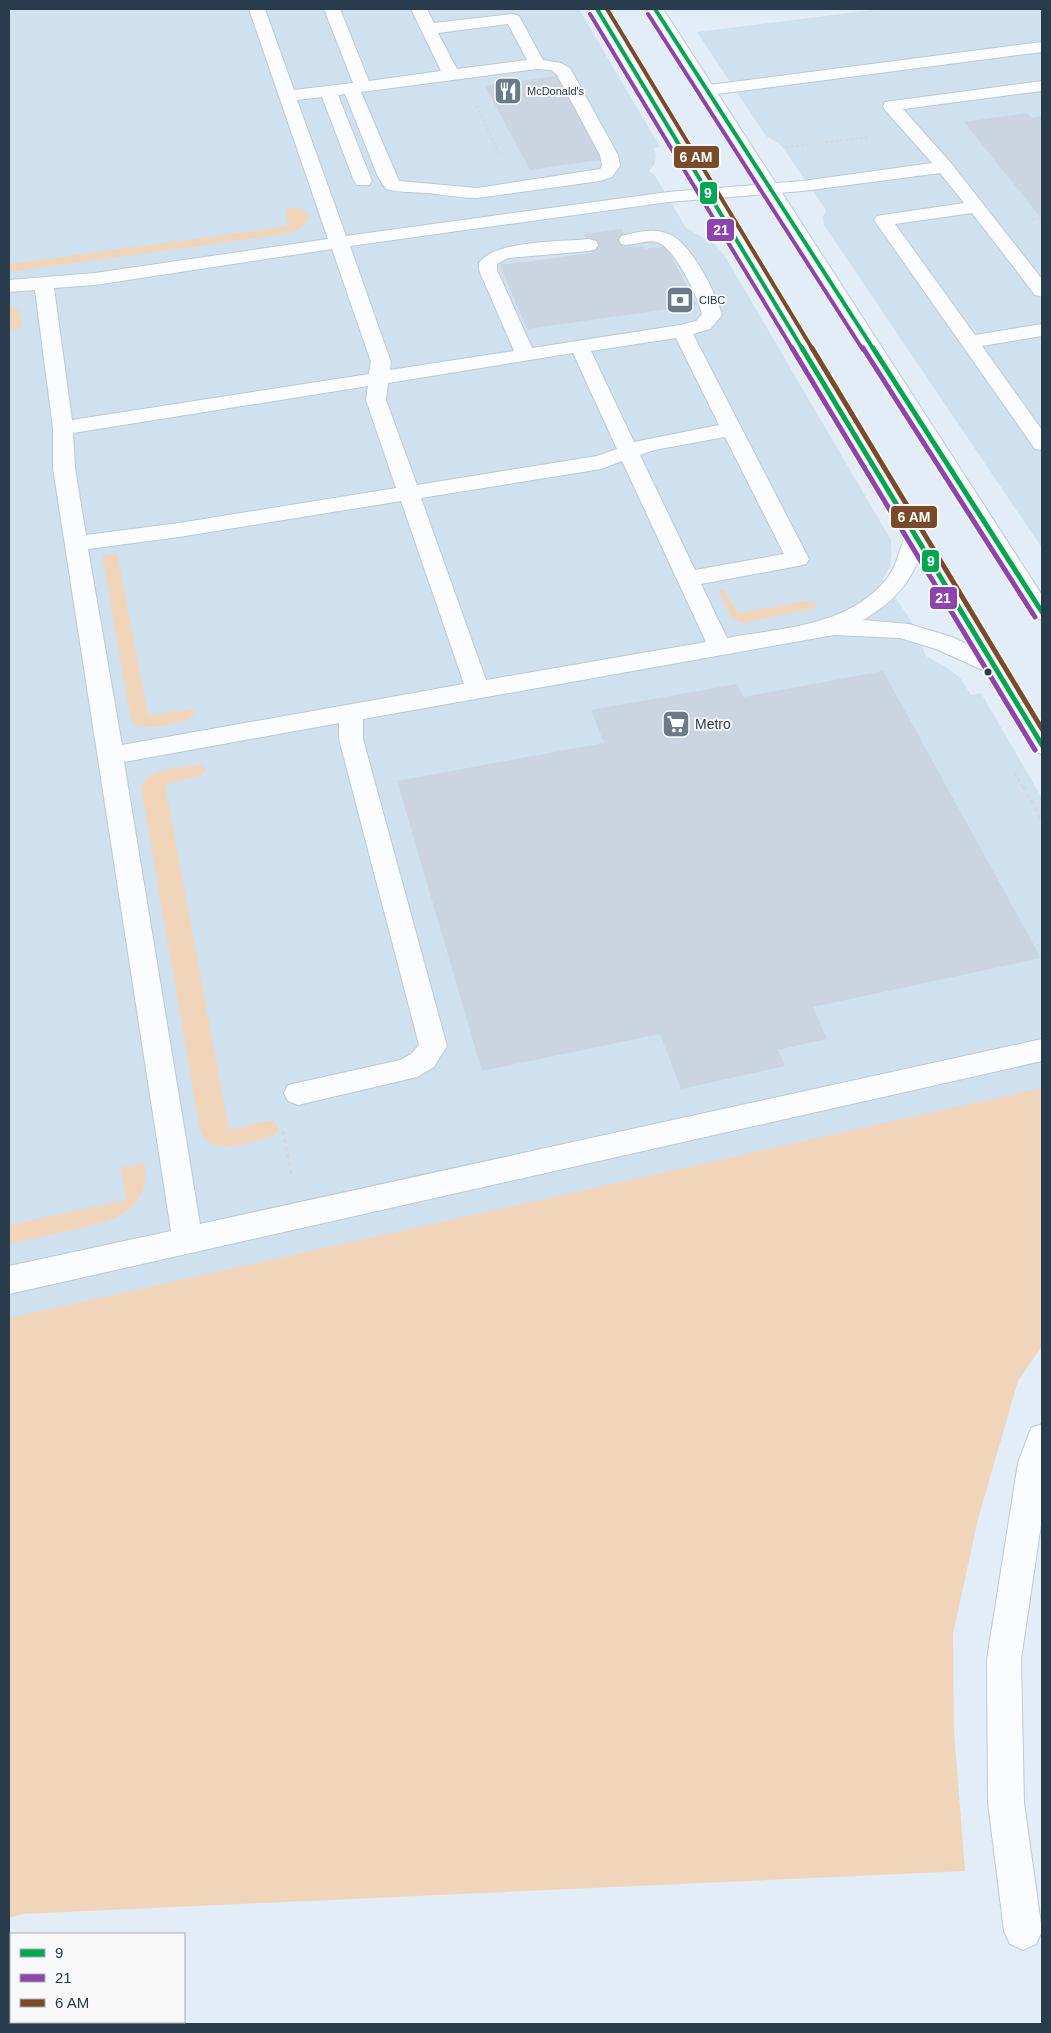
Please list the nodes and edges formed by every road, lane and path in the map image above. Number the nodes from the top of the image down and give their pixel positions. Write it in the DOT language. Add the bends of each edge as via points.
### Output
graph roads {
  1 [pos="257,9"];
  2 [pos="332,9"];
  3 [pos="419,9"];
  4 [pos="597,9"];
  5 [pos="655,9"];
  6 [pos="428,29"];
  7 [pos="1042,47"];
  8 [pos="536,64"];
  9 [pos="862,70"];
  10 [pos="451,74"];
  11 [pos="1042,86"];
  12 [pos="357,88"];
  13 [pos="709,90"];
  14 [pos="328,91"];
  15 [pos="287,96"];
  16 [pos="474,101"];
  17 [pos="891,106"];
  18 [pos="873,136"];
  19 [pos="782,147"];
  20 [pos="502,161"];
  21 [pos="945,167"];
  22 [pos="363,181"];
  23 [pos="771,189"];
  24 [pos="708,194"];
  25 [pos="976,207"];
  26 [pos="628,240"];
  27 [pos="340,242"];
  28 [pos="589,245"];
  29 [pos="44,283"];
  30 [pos="9,286"];
  31 [pos="1042,291"];
  32 [pos="1042,330"];
  33 [pos="682,331"];
  34 [pos="969,342"];
  35 [pos="579,346"];
  36 [pos="525,354"];
  37 [pos="379,378"];
  38 [pos="64,428"];
  39 [pos="732,429"];
  40 [pos="1042,444"];
  41 [pos="628,452"];
  42 [pos="409,493"];
  43 [pos="916,537"];
  44 [pos="77,542"];
  45 [pos="687,578"];
  46 [pos="1042,610"];
  47 [pos="834,627"];
  48 [pos="720,648"];
  49 [pos="996,668"];
  50 [pos="478,690"];
  51 [pos="351,714"];
  52 [pos="1042,745"];
  53 [pos="111,756"];
  54 [pos="1042,1050"];
  55 [pos="298,1093"];
  56 [pos="299,1216"];
  57 [pos="187,1240"];
  58 [pos="9,1280"];
  59 [pos="1042,1438"];
  60 [pos="1023,1931"];
  1 -- 15 [label="main road"];
  2 -- 12 [label="main road"];
  3 -- 6 [label="main road"];
  4 -- 24 [label="main road"];
  5 -- 13 [label="main road"];
  6 -- 8 [label="main road" via="513,19"];
  6 -- 10 [label="main road"];
  7 -- 9 [label="main road"];
  8 -- 10 [label="main road"];
  8 -- 12 [label="main road" via="556,66 564,72 611,160 606,173 563,181 513,174 422,188 392,185"];
  9 -- 13 [label="main road"];
  9 -- 17 [label="main road"];
  10 -- 12 [label="main road"];
  11 -- 17 [label="main road"];
  12 -- 14 [label="main road"];
  13 -- 23 [label="main road"];
  14 -- 15 [label="main road"];
  14 -- 22 [label="main road"];
  15 -- 27 [label="main road"];
  16 -- 20 [label="path"];
  17 -- 21 [label="main road"];
  18 -- 19 [label="path"];
  21 -- 23 [label="main road"];
  21 -- 25 [label="main road"];
  23 -- 24 [label="main road"];
  23 -- 46 [label="main road"];
  24 -- 27 [label="main road" via="658,198"];
  24 -- 43 [label="main road"];
  25 -- 31 [label="main road"];
  25 -- 34 [label="main road" via="884,220"];
  26 -- 33 [label="main road" via="662,237 670,240 678,250 712,315 703,326"];
  27 -- 29 [label="main road" via="114,276"];
  27 -- 37 [label="main road" via="381,362"];
  28 -- 36 [label="main road" via="505,253 488,263 488,270"];
  29 -- 30 [label="main road"];
  29 -- 38 [label="main road"];
  32 -- 34 [label="main road"];
  33 -- 35 [label="main road"];
  33 -- 39 [label="main road"];
  34 -- 40 [label="main road"];
  35 -- 36 [label="main road"];
  35 -- 41 [label="main road"];
  36 -- 37 [label="main road"];
  37 -- 38 [label="main road"];
  37 -- 42 [label="main road" via="376,400"];
  38 -- 44 [label="main road" via="64,468"];
  39 -- 41 [label="main road" via="649,444"];
  39 -- 45 [label="main road" via="798,559"];
  41 -- 42 [label="main road" via="601,462"];
  41 -- 45 [label="main road"];
  42 -- 44 [label="main road" via="112,540"];
  42 -- 50 [label="main road"];
  43 -- 47 [label="main road" via="910,558 891,591"];
  43 -- 49 [label="main road"];
  44 -- 53 [label="main road"];
  45 -- 48 [label="main road"];
  47 -- 48 [label="main road"];
  47 -- 49 [label="main road" via="901,630 944,643"];
  48 -- 50 [label="main road"];
  49 -- 52 [label="main road"];
  50 -- 51 [label="main road"];
  51 -- 53 [label="main road"];
  51 -- 55 [label="main road" via="351,739 433,1046 428,1057 402,1071"];
  53 -- 57 [label="main road"];
  54 -- 56 [label="main road"];
  55 -- 56 [label="path" via="282,1133"];
  56 -- 57 [label="main road"];
  57 -- 58 [label="main road"];
  59 -- 60 [label="main road" via="1034,1463 1004,1659 1006,1803"];
}
